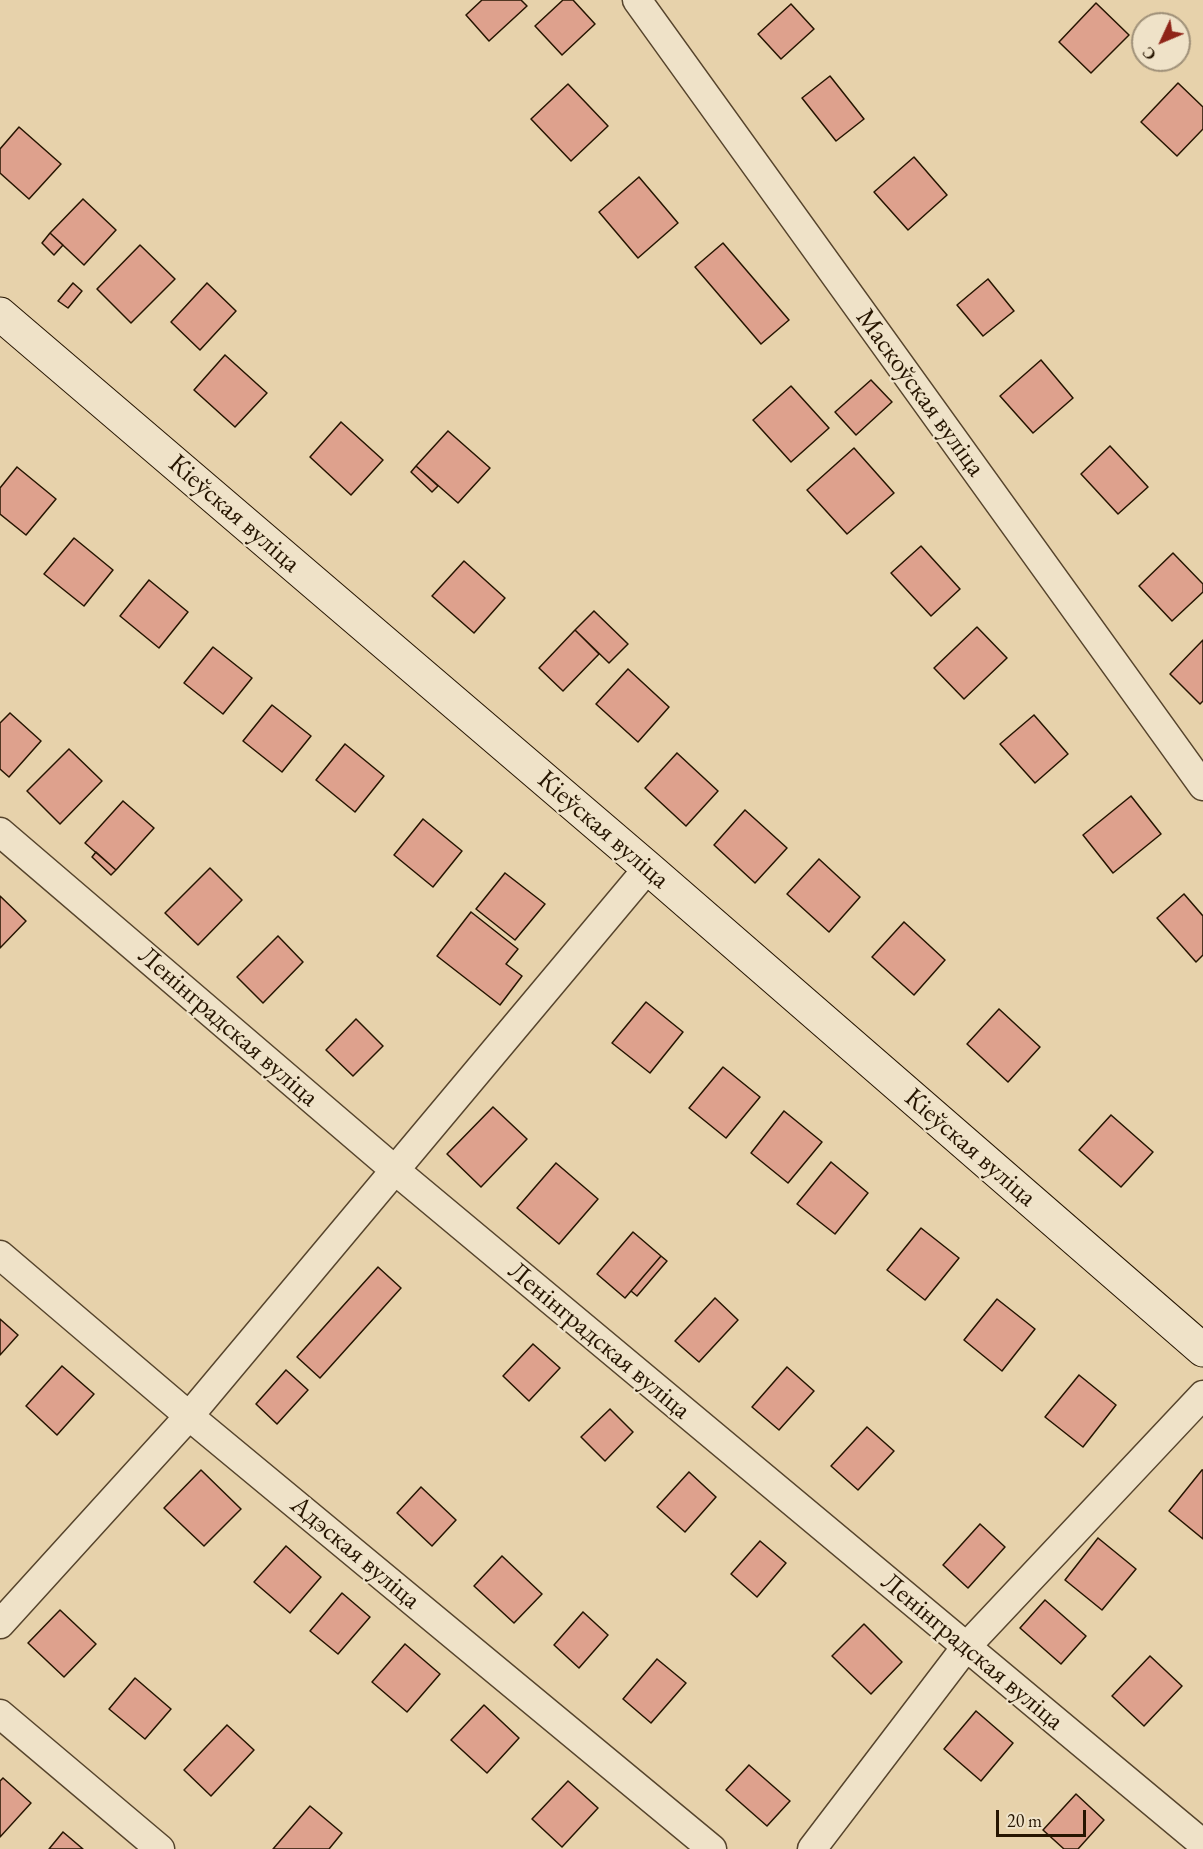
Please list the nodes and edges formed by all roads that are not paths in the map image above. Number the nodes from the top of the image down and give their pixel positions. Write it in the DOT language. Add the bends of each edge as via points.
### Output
graph roads {
  1 [pos="637,0"];
  2 [pos="0,314"];
  3 [pos="1203,786"];
  4 [pos="0,832"];
  5 [pos="648,868"];
  6 [pos="396,1171"];
  7 [pos="0,1255"];
  8 [pos="1203,1350"];
  9 [pos="1203,1395"];
  10 [pos="189,1416"];
  11 [pos="0,1624"];
  12 [pos="966,1647"];
  13 [pos="0,1714"];
  14 [pos="1203,1844"];
  15 [pos="160,1849"];
  16 [pos="712,1849"];
  17 [pos="812,1849"];
  1 -- 3 [label="street, Маскоўская вуліца"];
  2 -- 5 [label="street, Кіеўская вуліца"];
  4 -- 6 [label="street, Ленінградская вуліца"];
  5 -- 6 [label="street"];
  5 -- 8 [label="street, Кіеўская вуліца"];
  6 -- 10 [label="street"];
  6 -- 12 [label="street, Ленінградская вуліца"];
  7 -- 10 [label="street, Адэская вуліца"];
  9 -- 12 [label="street"];
  10 -- 11 [label="street"];
  10 -- 16 [label="street, Адэская вуліца"];
  12 -- 14 [label="street, Ленінградская вуліца"];
  12 -- 17 [label="street"];
  13 -- 15 [label="street"];
}
